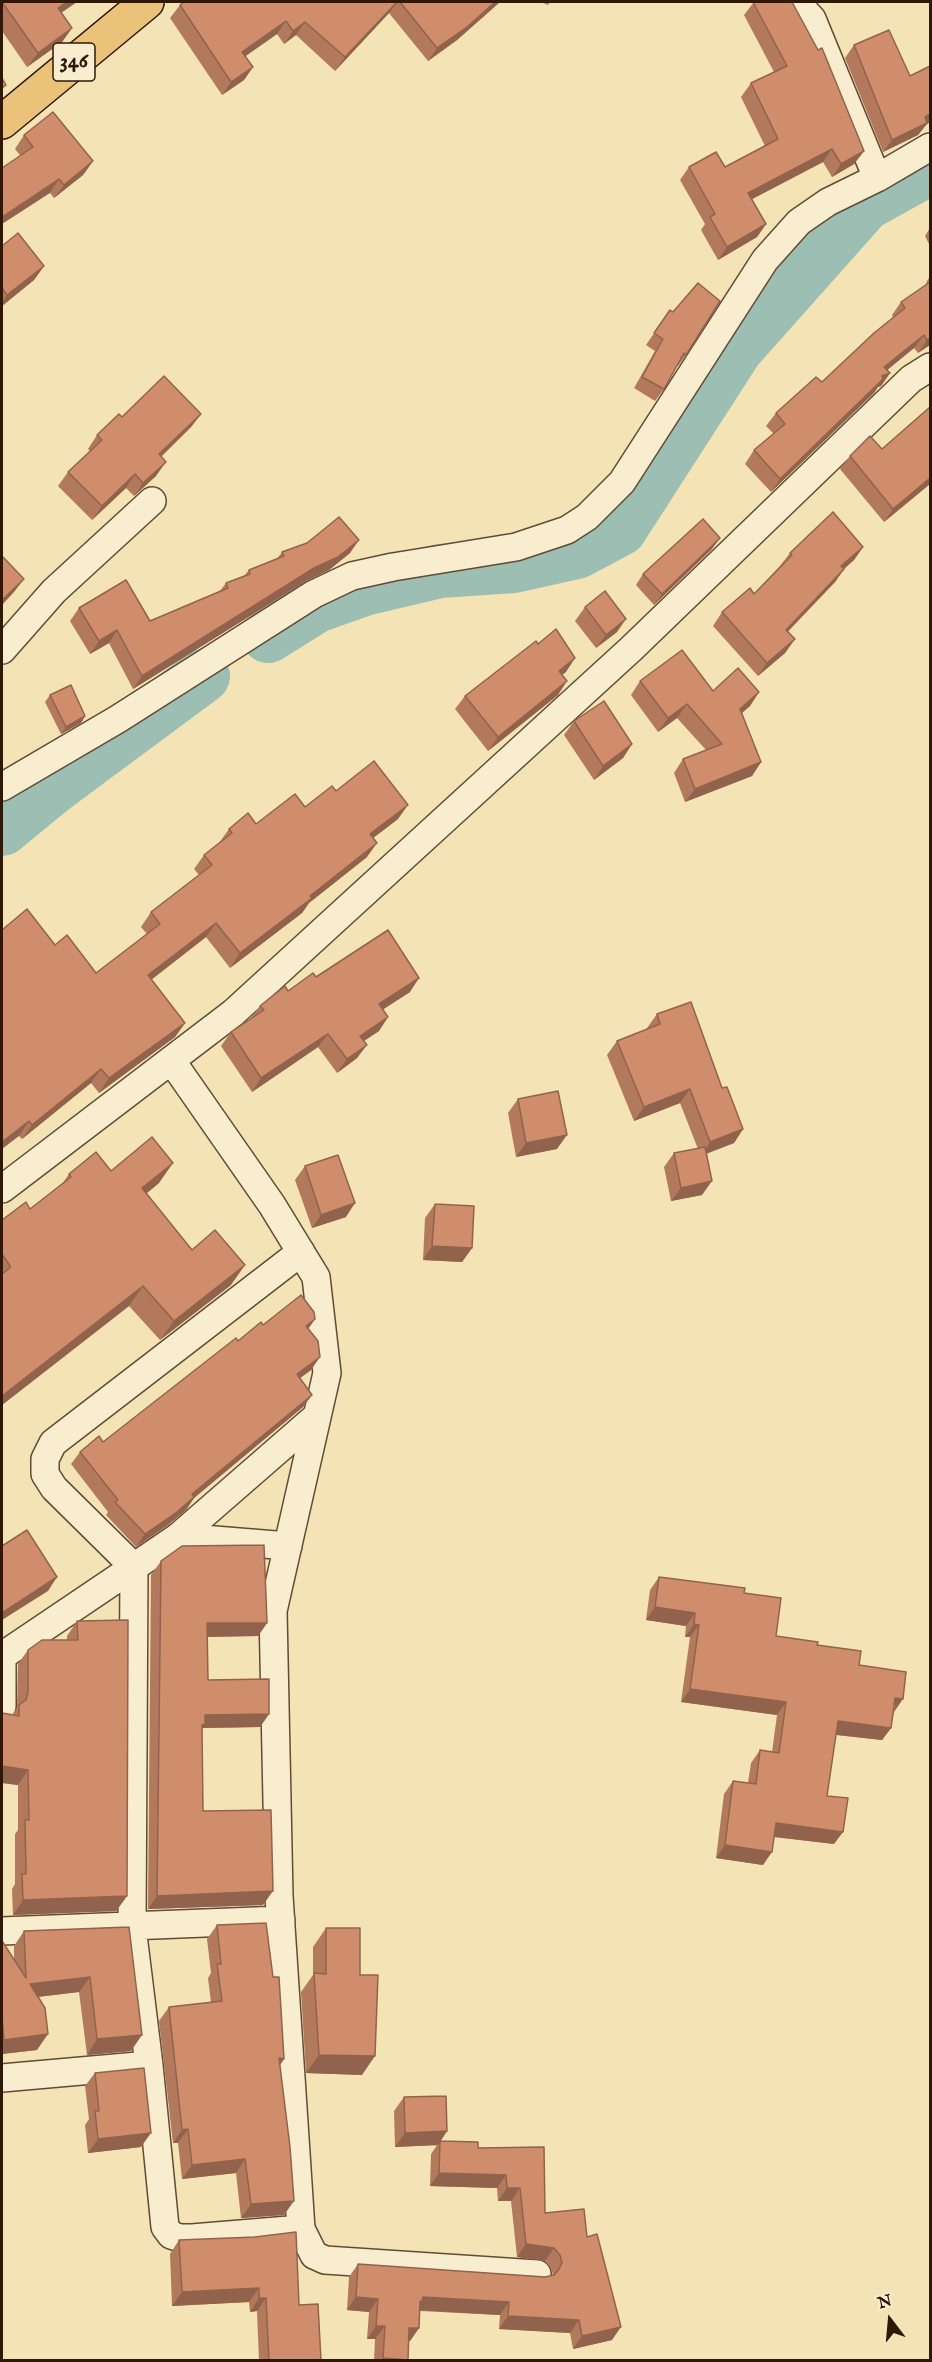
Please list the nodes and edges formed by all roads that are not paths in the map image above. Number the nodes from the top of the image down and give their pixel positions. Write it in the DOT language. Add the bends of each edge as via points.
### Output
graph roads {
  1 [pos="147,2"];
  2 [pos="796,2"];
  3 [pos="2,122"];
  4 [pos="930,147"];
  5 [pos="877,178"];
  6 [pos="930,367"];
  7 [pos="152,501"];
  8 [pos="2,650"];
  9 [pos="2,787"];
  10 [pos="171,1060"];
  11 [pos="2,1189"];
  12 [pos="301,1252"];
  13 [pos="317,1416"];
  14 [pos="178,1537"];
  15 [pos="288,1546"];
  16 [pos="134,1567"];
  17 [pos="2,1656"];
  18 [pos="2,1706"];
  19 [pos="281,1920"];
  20 [pos="132,1927"];
  21 [pos="2,1931"];
  22 [pos="149,2065"];
  23 [pos="2,2078"];
  24 [pos="302,2229"];
  25 [pos="537,2274"];
  1 -- 3 [label="main road, 346"];
  2 -- 5 [label="street" via="812,19"];
  4 -- 5 [label="street"];
  5 -- 9 [label="street" via="828,202 800,222 765,260 622,482 587,517 567,530 516,547 352,576 314,594 118,719"];
  6 -- 10 [label="street" via="911,379 631,649 278,972 233,1013"];
  7 -- 8 [label="street" via="54,591"];
  10 -- 11 [label="street"];
  10 -- 12 [label="street"];
  12 -- 13 [label="street" via="316,1277 327,1373"];
  12 -- 16 [label="street" via="53,1443 45,1459 45,1474 54,1488"];
  13 -- 14 [label="street"];
  13 -- 15 [label="street"];
  14 -- 15 [label="street"];
  14 -- 16 [label="street"];
  15 -- 19 [label="street" via="273,1611"];
  16 -- 17 [label="street"];
  16 -- 20 [label="street"];
  17 -- 18 [label="street"];
  19 -- 20 [label="street"];
  19 -- 24 [label="street"];
  20 -- 21 [label="street"];
  20 -- 22 [label="street"];
  22 -- 23 [label="street"];
  22 -- 24 [label="street" via="163,2217 171,2235 192,2238"];
  24 -- 25 [label="street" via="314,2255 325,2260"];
}
